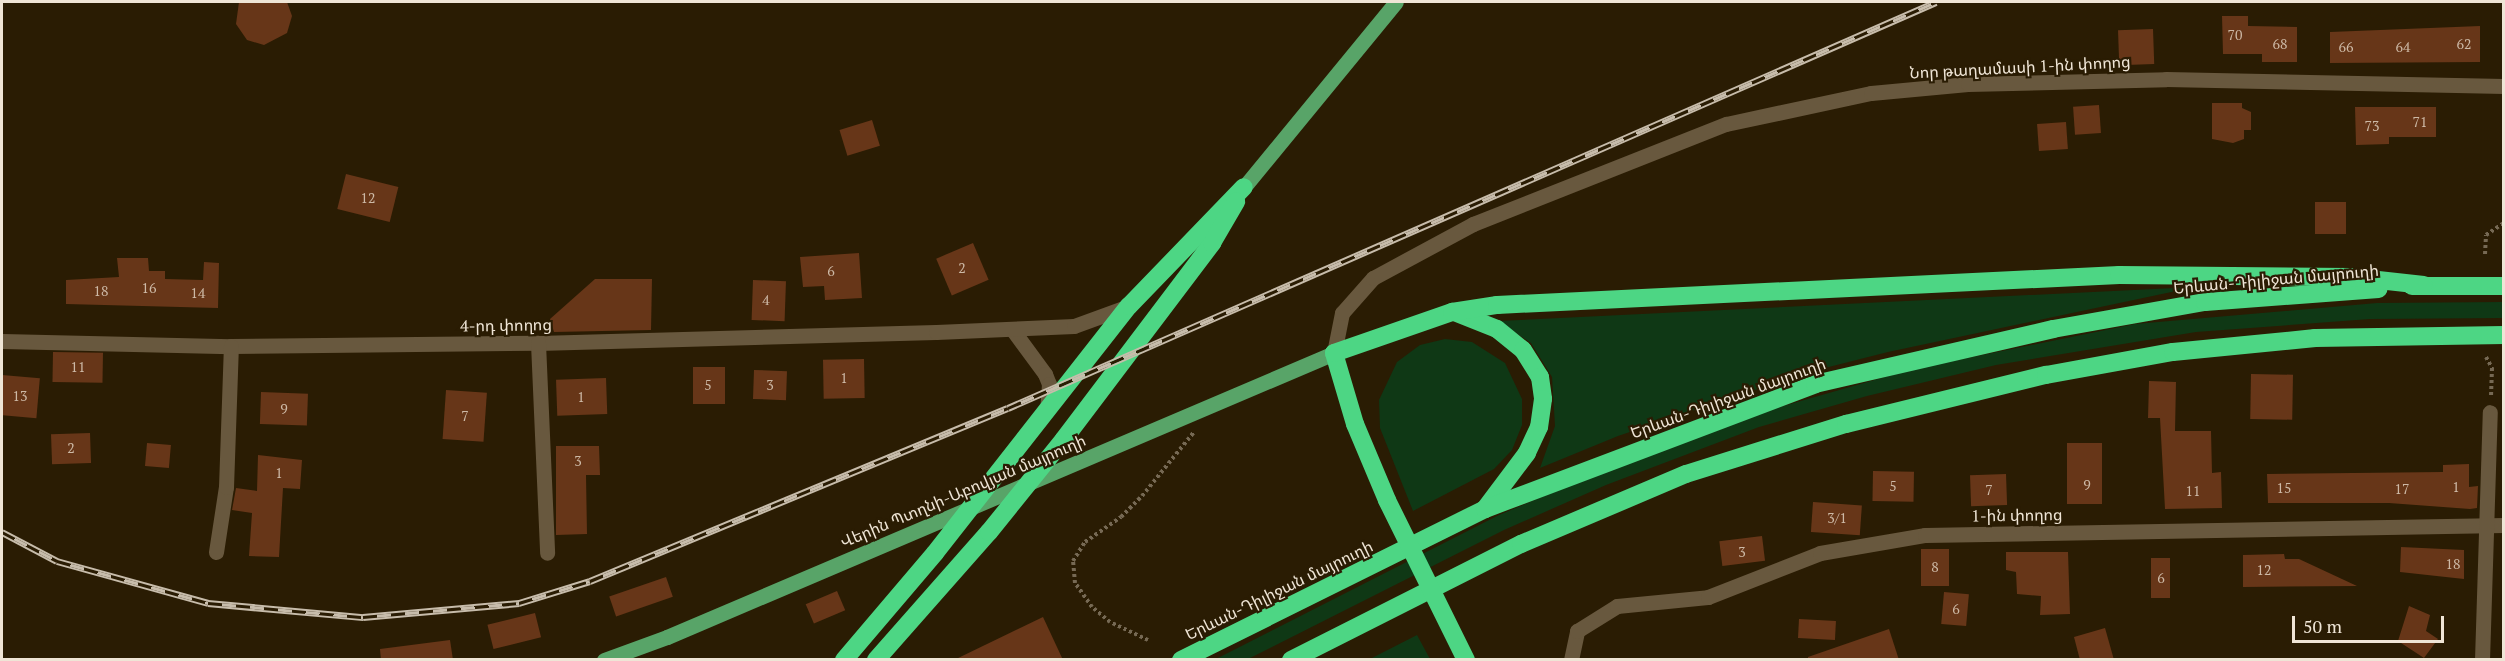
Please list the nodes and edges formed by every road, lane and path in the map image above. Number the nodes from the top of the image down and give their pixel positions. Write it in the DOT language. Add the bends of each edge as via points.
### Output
graph roads {
  1 [pos="1396,2"];
  2 [pos="2504,86"];
  3 [pos="1244,187"];
  4 [pos="2504,223"];
  5 [pos="2485,254"];
  6 [pos="2424,285"];
  7 [pos="2504,286"];
  8 [pos="1129,306"];
  9 [pos="1452,312"];
  10 [pos="1012,329"];
  11 [pos="2504,335"];
  12 [pos="2,341"];
  13 [pos="538,343"];
  14 [pos="231,346"];
  15 [pos="1334,353"];
  16 [pos="2486,357"];
  17 [pos="1047,410"];
  18 [pos="1205,410"];
  19 [pos="2490,412"];
  20 [pos="1485,509"];
  21 [pos="2486,525"];
  22 [pos="2504,525"];
  23 [pos="216,552"];
  24 [pos="547,553"];
  25 [pos="1343,634"];
  26 [pos="1148,640"];
  27 [pos="603,660"];
  28 [pos="844,660"];
  29 [pos="876,660"];
  30 [pos="1181,660"];
  31 [pos="1291,660"];
  32 [pos="1316,660"];
  33 [pos="1466,660"];
  34 [pos="1571,660"];
  35 [pos="2482,660"];
  1 -- 3 [label="main road"];
  2 -- 15 [label="street, Նոր թաղամասի 1-ին փողոց" via="2166,79 1968,84 1871,93 1726,124 1473,224 1373,278 1342,313"];
  3 -- 8 [label="highway"];
  3 -- 29 [label="highway" via="1212,243 1064,440"];
  4 -- 5 [label="path" via="2486,235"];
  6 -- 7 [label="highway, Երևան-Դիլիջան մայրուղի"];
  6 -- 9 [label="highway" via="2351,277 2119,275 1497,305"];
  6 -- 20 [label="highway, Երևան-Դիլիջան մայրուղի" via="2205,302 2054,329 1815,384"];
  8 -- 10 [label="street, 4-րդ փողոց" via="1074,326"];
  8 -- 17 [label="highway"];
  9 -- 15 [label="highway"];
  9 -- 20 [label="highway" via="1497,329 1523,350 1539,377 1543,399 1539,427 1527,453"];
  10 -- 13 [label="street, 4-րդ փողոց"];
  10 -- 17 [label="street" via="1045,374 1049,384"];
  11 -- 25 [label="highway" via="2315,338 2173,352 2046,375 1846,424 1686,474 1521,544"];
  12 -- 14 [label="street, 4-րդ փողոց"];
  13 -- 14 [label="street, 4-րդ փողոց"];
  13 -- 24 [label="street"];
  14 -- 23 [label="street" via="226,487"];
  15 -- 18 [label="main road, Վերին Պտղնի-Աբովյան մայրուղի"];
  15 -- 33 [label="highway" via="1355,424 1387,500"];
  16 -- 19 [label="path" via="2492,368"];
  17 -- 28 [label="highway" via="935,553"];
  18 -- 26 [label="path" via="1192,435 1142,496 1121,517 1084,542 1073,561 1075,584 1092,607 1110,622"];
  18 -- 27 [label="main road, Վերին Պտղնի-Աբովյան մայրուղի" via="891,539 668,637"];
  19 -- 21 [label="street"];
  20 -- 30 [label="highway, Երևան-Դիլիջան մայրուղի"];
  21 -- 22 [label="street, 1-ին փողոց"];
  21 -- 34 [label="street, 1-ին փողոց" via="1925,535 1820,553 1708,597 1617,606 1577,631"];
  21 -- 35 [label="street"];
  25 -- 31 [label="highway"];
  25 -- 32 [label="highway"];
}
